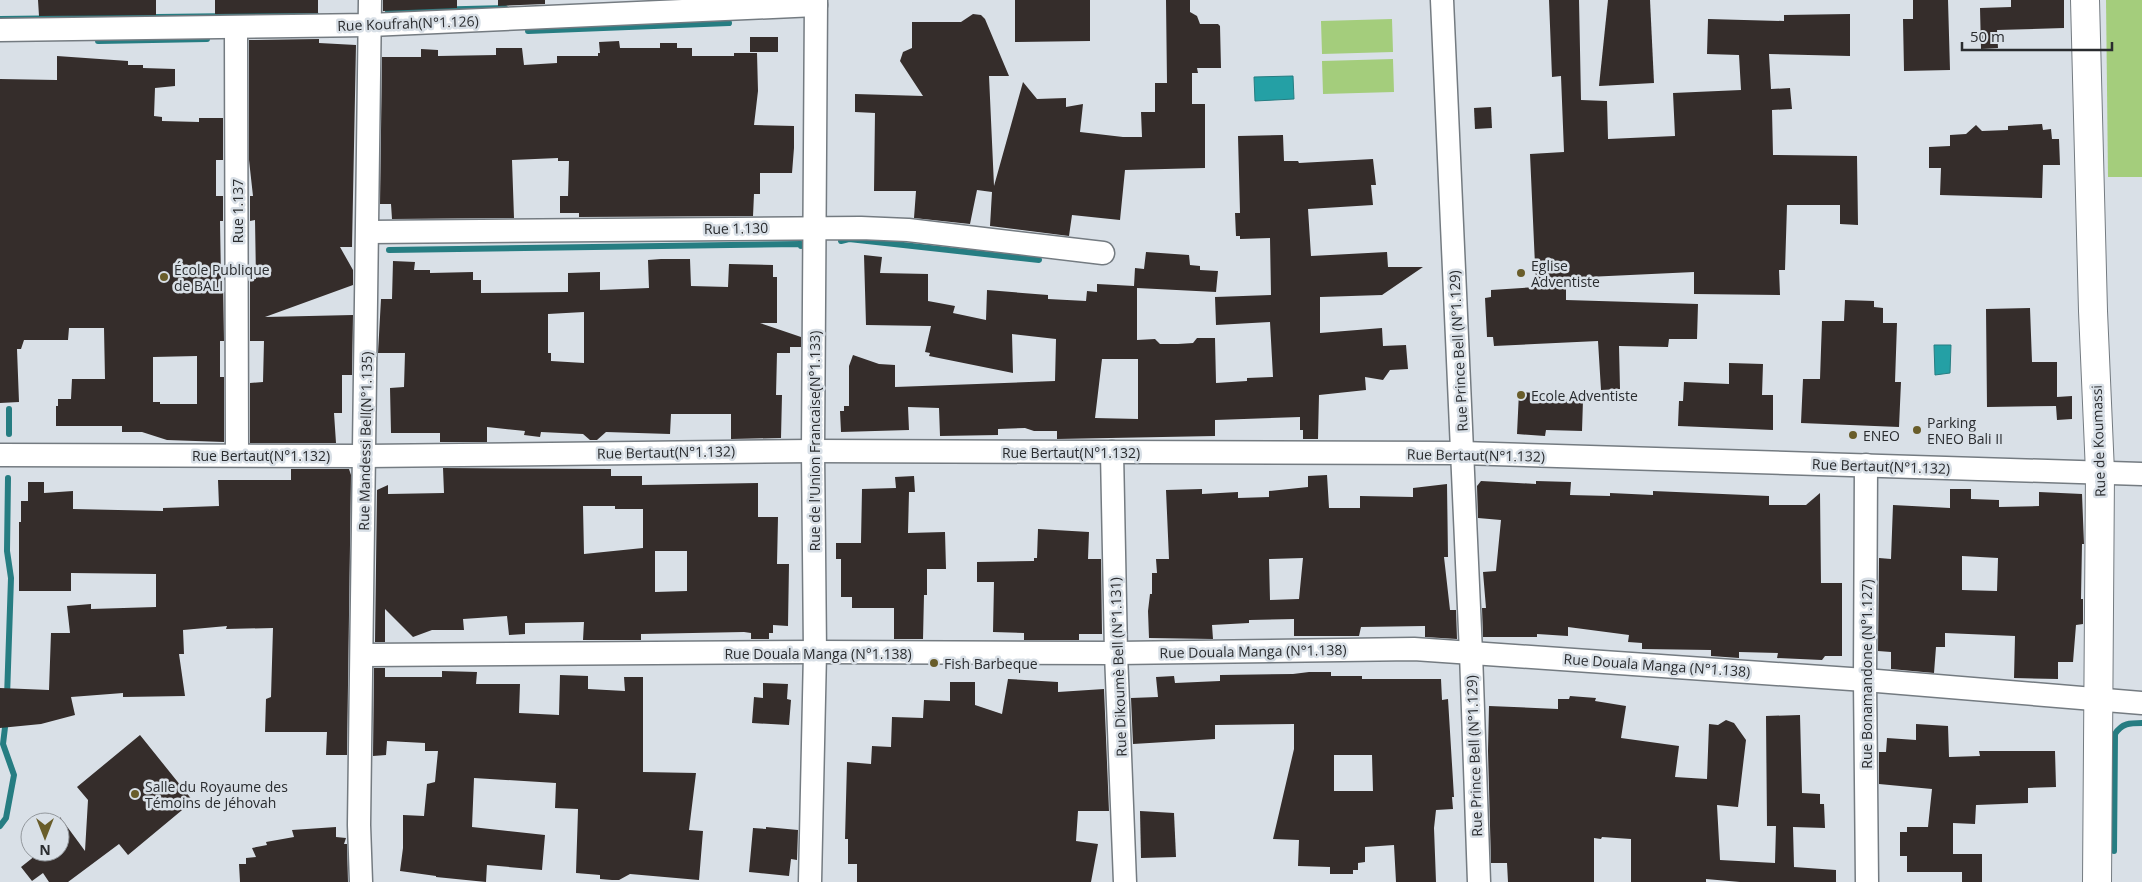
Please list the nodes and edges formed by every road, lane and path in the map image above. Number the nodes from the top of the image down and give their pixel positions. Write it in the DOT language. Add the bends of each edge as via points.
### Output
graph roads {
  1 [pos="370,0"];
  2 [pos="1442,0"];
  3 [pos="2085,0"];
  4 [pos="816,3"];
  5 [pos="370,25"];
  6 [pos="236,28"];
  7 [pos="0,30"];
  8 [pos="814,227"];
  9 [pos="368,232"];
  10 [pos="1103,253"];
  11 [pos="814,451"];
  12 [pos="1112,452"];
  13 [pos="0,454"];
  14 [pos="1462,454"];
  15 [pos="237,455"];
  16 [pos="365,456"];
  17 [pos="1866,466"];
  18 [pos="2100,472"];
  19 [pos="2142,474"];
  20 [pos="815,652"];
  21 [pos="1471,652"];
  22 [pos="1116,653"];
  23 [pos="362,655"];
  24 [pos="1865,680"];
  25 [pos="2098,699"];
  26 [pos="2142,703"];
  27 [pos="362,882"];
  28 [pos="810,882"];
  29 [pos="1125,882"];
  30 [pos="1479,882"];
  31 [pos="1867,882"];
  32 [pos="2097,882"];
  1 -- 5 [label="street, Rue Mandessi Bell(N°1.135)"];
  2 -- 14 [label="street, Rue Prince Bell (N°1.129)"];
  3 -- 18 [label="main road, Rue de Koumassi"];
  4 -- 5 [label="street, Rue Koufrah(N°1.126)"];
  4 -- 8 [label="street, Rue de l'Union Francaise(N°1.133)"];
  5 -- 6 [label="street, Rue Koufrah(N°1.126)"];
  5 -- 9 [label="street, Rue Mandessi Bell(N°1.135)"];
  6 -- 7 [label="street, Rue Koufrah(N°1.126)"];
  6 -- 15 [label="street, Rue 1.137"];
  8 -- 9 [label="street, Rue 1.130"];
  8 -- 10 [label="street, Rue 1.130" via="908,230"];
  8 -- 11 [label="street, Rue de l'Union Francaise(N°1.133)"];
  9 -- 16 [label="street, Rue Mandessi Bell(N°1.135)"];
  11 -- 12 [label="street, Rue Bertaut(N°1.132)"];
  11 -- 16 [label="street, Rue Bertaut(N°1.132)"];
  11 -- 20 [label="street, Rue de l'Union Francaise(N°1.133)"];
  12 -- 14 [label="street, Rue Bertaut(N°1.132)"];
  12 -- 22 [label="street, Rue Dikoumè Bell (N°1.131)"];
  13 -- 15 [label="street, Rue Bertaut(N°1.132)"];
  14 -- 17 [label="street, Rue Bertaut(N°1.132)"];
  14 -- 21 [label="street, Rue Prince Bell (N°1.129)"];
  15 -- 16 [label="street, Rue Bertaut(N°1.132)"];
  16 -- 23 [label="street, Rue Mandessi Bell(N°1.135)"];
  17 -- 18 [label="street, Rue Bertaut(N°1.132)"];
  17 -- 24 [label="street, Rue Bonamandone (N°1.127)"];
  18 -- 19 [label="street, Rue Bertaut(N°1.132)"];
  18 -- 25 [label="main road, Rue de Koumassi"];
  20 -- 22 [label="street, Rue Douala Manga (N°1.138)"];
  20 -- 23 [label="street, Rue Douala Manga (N°1.138)"];
  20 -- 28 [label="street, Rue de l'Union Francaise(N°1.133)"];
  21 -- 22 [label="street, Rue Douala Manga (N°1.138)" via="1414,649"];
  21 -- 24 [label="street, Rue Douala Manga (N°1.138)"];
  21 -- 30 [label="street, Rue Prince Bell (N°1.129)"];
  22 -- 29 [label="street, Rue Dikoumè Bell (N°1.131)"];
  23 -- 27 [label="street, Rue Mandessi Bell(N°1.135)" via="359,825"];
  24 -- 25 [label="street, Rue Douala Manga (N°1.138)"];
  24 -- 31 [label="street, Rue Bonamandone (N°1.127)"];
  25 -- 26 [label="street, Rue Douala Manga (N°1.138)"];
  25 -- 32 [label="main road, Rue de Koumassi"];
}
